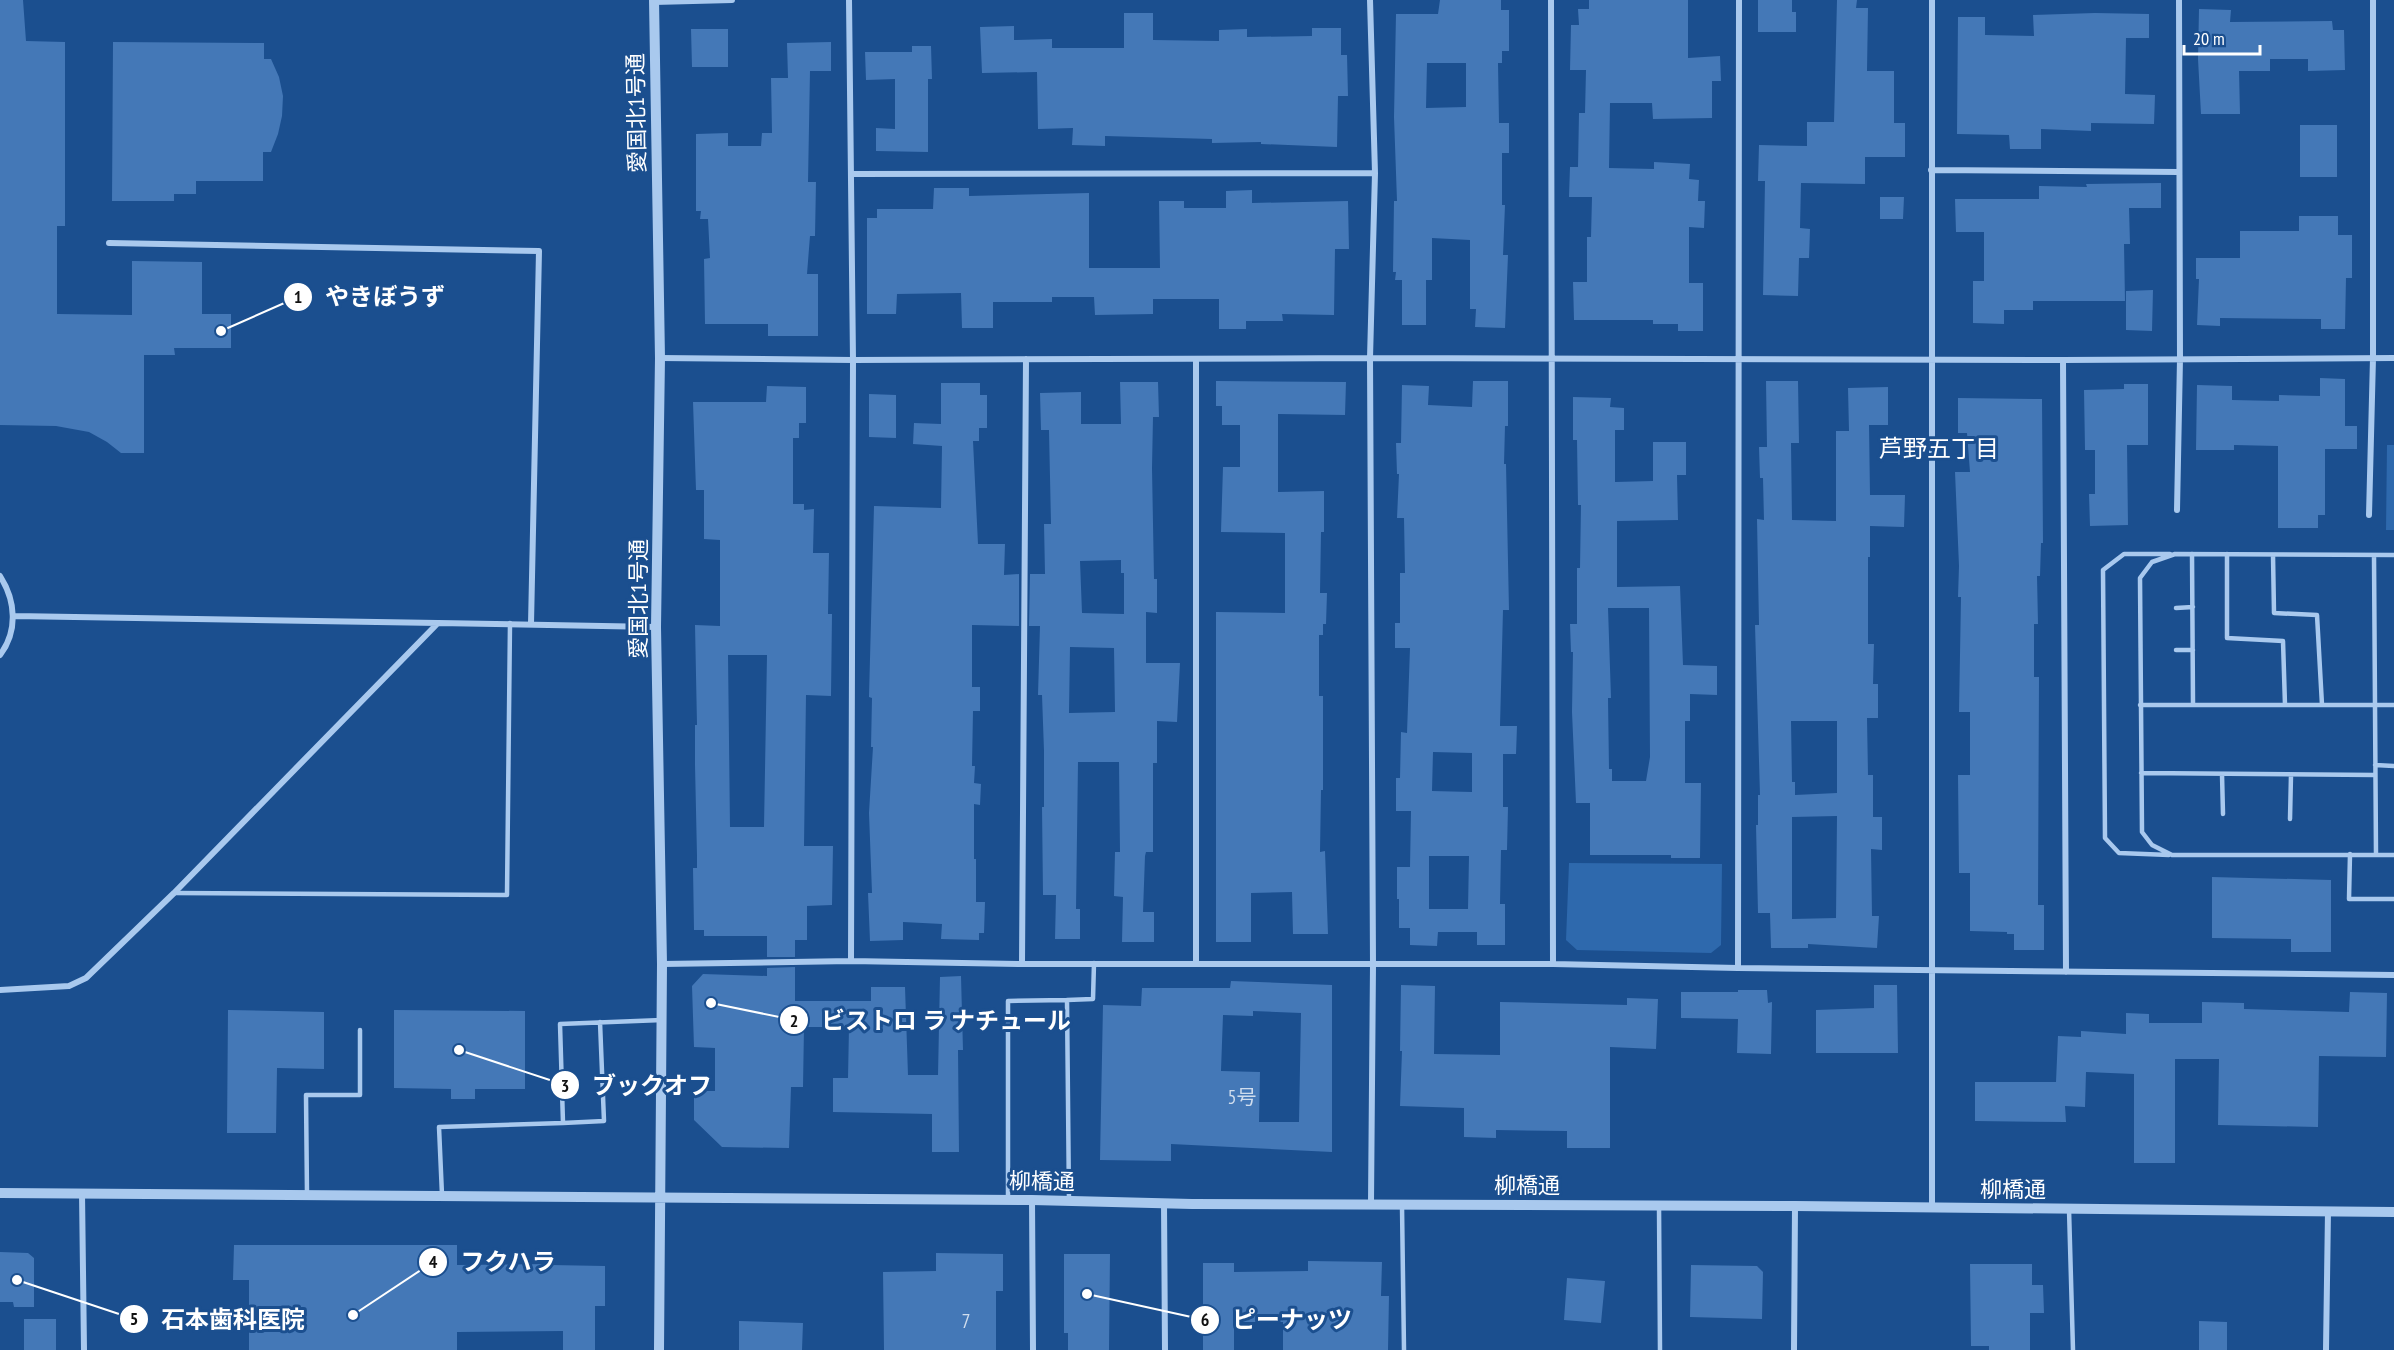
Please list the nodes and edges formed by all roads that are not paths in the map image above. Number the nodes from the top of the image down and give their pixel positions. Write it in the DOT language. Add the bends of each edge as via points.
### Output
graph roads {
  1 [pos="732,0"];
  2 [pos="849,0"];
  3 [pos="1370,0"];
  4 [pos="1551,0"];
  5 [pos="1739,0"];
  6 [pos="1932,0"];
  7 [pos="2179,0"];
  8 [pos="2373,0"];
  9 [pos="654,1"];
  10 [pos="1931,170"];
  11 [pos="2178,172"];
  12 [pos="1375,173"];
  13 [pos="851,174"];
  14 [pos="109,243"];
  15 [pos="660,358"];
  16 [pos="1370,358"];
  17 [pos="2373,358"];
  18 [pos="2394,358"];
  19 [pos="1026,359"];
  20 [pos="1196,359"];
  21 [pos="1552,359"];
  22 [pos="1738,359"];
  23 [pos="1931,359"];
  24 [pos="2180,359"];
  25 [pos="853,360"];
  26 [pos="2063,360"];
  27 [pos="2177,510"];
  28 [pos="2369,515"];
  29 [pos="2175,554"];
  30 [pos="2193,554"];
  31 [pos="2227,554"];
  32 [pos="2273,555"];
  33 [pos="2394,555"];
  34 [pos="2374,556"];
  35 [pos="0,576"];
  36 [pos="2193,607"];
  37 [pos="2176,608"];
  38 [pos="14,616"];
  39 [pos="438,623"];
  40 [pos="510,623"];
  41 [pos="531,624"];
  42 [pos="656,627"];
  43 [pos="2176,650"];
  44 [pos="2193,650"];
  45 [pos="0,655"];
  46 [pos="2140,705"];
  47 [pos="2193,705"];
  48 [pos="2285,705"];
  49 [pos="2322,705"];
  50 [pos="2374,705"];
  51 [pos="2394,705"];
  52 [pos="2375,765"];
  53 [pos="2394,765"];
  54 [pos="2141,773"];
  55 [pos="2222,774"];
  56 [pos="2292,775"];
  57 [pos="2375,775"];
  58 [pos="2223,814"];
  59 [pos="2290,819"];
  60 [pos="2350,854"];
  61 [pos="2376,854"];
  62 [pos="2172,855"];
  63 [pos="2394,855"];
  64 [pos="174,893"];
  65 [pos="2394,899"];
  66 [pos="851,960"];
  67 [pos="1094,963"];
  68 [pos="1196,963"];
  69 [pos="663,964"];
  70 [pos="1022,964"];
  71 [pos="1553,964"];
  72 [pos="1373,965"];
  73 [pos="1738,968"];
  74 [pos="1933,969"];
  75 [pos="2066,972"];
  76 [pos="2394,975"];
  77 [pos="0,990"];
  78 [pos="1067,1000"];
  79 [pos="662,1020"];
  80 [pos="600,1022"];
  81 [pos="360,1030"];
  82 [pos="563,1123"];
  83 [pos="0,1192"];
  84 [pos="82,1193"];
  85 [pos="307,1195"];
  86 [pos="442,1196"];
  87 [pos="660,1197"];
  88 [pos="1008,1200"];
  89 [pos="1032,1200"];
  90 [pos="1069,1201"];
  91 [pos="1164,1203"];
  92 [pos="1371,1203"];
  93 [pos="1402,1203"];
  94 [pos="1659,1205"];
  95 [pos="1795,1206"];
  96 [pos="1932,1208"];
  97 [pos="2069,1209"];
  98 [pos="2328,1211"];
  99 [pos="2394,1212"];
  100 [pos="84,1350"];
  101 [pos="659,1350"];
  102 [pos="1033,1350"];
  103 [pos="1165,1350"];
  104 [pos="1404,1350"];
  105 [pos="1660,1350"];
  106 [pos="1794,1350"];
  107 [pos="2073,1350"];
  108 [pos="2326,1350"];
  1 -- 9 [label="street"];
  2 -- 13 [label="street"];
  3 -- 12 [label="street"];
  4 -- 21 [label="street"];
  5 -- 22 [label="street"];
  6 -- 10 [label="street"];
  7 -- 11 [label="street"];
  8 -- 17 [label="street"];
  9 -- 15 [label="street, 愛国北1号通"];
  10 -- 11 [label="street"];
  10 -- 23 [label="street"];
  11 -- 24 [label="street"];
  12 -- 13 [label="street"];
  12 -- 16 [label="street"];
  13 -- 25 [label="street"];
  14 -- 41 [label="street" via="540,251"];
  15 -- 25 [label="street"];
  15 -- 42 [label="street, 愛国北1号通"];
  16 -- 20 [label="street"];
  16 -- 21 [label="street"];
  16 -- 72 [label="street"];
  17 -- 18 [label="street"];
  17 -- 24 [label="street"];
  17 -- 28 [label="street"];
  19 -- 20 [label="street"];
  19 -- 25 [label="street"];
  19 -- 70 [label="street"];
  20 -- 68 [label="street"];
  21 -- 22 [label="street"];
  21 -- 71 [label="street"];
  22 -- 23 [label="street"];
  22 -- 73 [label="street"];
  23 -- 26 [label="street"];
  23 -- 74 [label="street"];
  24 -- 26 [label="street"];
  24 -- 27 [label="street"];
  25 -- 66 [label="street"];
  26 -- 75 [label="street"];
  29 -- 30 [label="lane"];
  29 -- 46 [label="lane" via="2152,562 2140,578"];
  29 -- 62 [label="lane" via="2124,554 2103,570 2105,838 2119,854"];
  30 -- 31 [label="lane"];
  30 -- 36 [label="lane"];
  31 -- 32 [label="lane"];
  31 -- 48 [label="lane" via="2227,638 2283,641"];
  32 -- 34 [label="lane"];
  32 -- 49 [label="lane" via="2274,613 2317,615"];
  33 -- 34 [label="lane"];
  34 -- 50 [label="lane"];
  35 -- 38 [label="street" via="9,589"];
  36 -- 37 [label="lane"];
  36 -- 44 [label="lane"];
  38 -- 39 [label="street"];
  38 -- 45 [label="street" via="8,645"];
  39 -- 40 [label="street"];
  39 -- 64 [label="street"];
  40 -- 41 [label="street"];
  40 -- 64 [label="lane" via="507,895"];
  41 -- 42 [label="street"];
  42 -- 69 [label="street, 愛国北1号通"];
  43 -- 44 [label="lane"];
  44 -- 47 [label="lane"];
  46 -- 47 [label="lane"];
  46 -- 54 [label="lane"];
  47 -- 48 [label="lane"];
  48 -- 49 [label="lane"];
  49 -- 50 [label="lane"];
  50 -- 51 [label="lane"];
  50 -- 52 [label="lane"];
  52 -- 53 [label="lane"];
  52 -- 57 [label="lane"];
  54 -- 55 [label="lane"];
  54 -- 62 [label="lane" via="2142,832 2152,846"];
  55 -- 56 [label="lane"];
  55 -- 58 [label="lane"];
  56 -- 57 [label="lane"];
  56 -- 59 [label="lane"];
  57 -- 61 [label="lane"];
  60 -- 61 [label="lane"];
  60 -- 62 [label="lane"];
  60 -- 65 [label="lane" via="2349,899"];
  61 -- 63 [label="lane"];
  64 -- 77 [label="street" via="86,978 69,986"];
  66 -- 69 [label="street"];
  66 -- 70 [label="street"];
  67 -- 68 [label="street"];
  67 -- 70 [label="street"];
  67 -- 78 [label="lane" via="1093,999"];
  68 -- 72 [label="street"];
  69 -- 79 [label="street, 愛国北1号通"];
  71 -- 72 [label="street"];
  71 -- 73 [label="street"];
  72 -- 92 [label="street"];
  73 -- 74 [label="street"];
  74 -- 75 [label="street"];
  74 -- 96 [label="street"];
  75 -- 76 [label="street"];
  78 -- 88 [label="lane" via="1008,1001"];
  78 -- 90 [label="lane"];
  79 -- 80 [label="lane"];
  79 -- 87 [label="street, 愛国北1号通"];
  80 -- 82 [label="lane" via="560,1024"];
  80 -- 82 [label="lane" via="604,1121"];
  81 -- 85 [label="lane" via="360,1095 306,1095"];
  82 -- 86 [label="lane" via="439,1128"];
  83 -- 84 [label="street, 柳橋通"];
  84 -- 85 [label="street, 柳橋通"];
  84 -- 100 [label="street"];
  85 -- 86 [label="street, 柳橋通"];
  86 -- 87 [label="street, 柳橋通"];
  87 -- 88 [label="street, 柳橋通"];
  87 -- 101 [label="street, 愛国北1号通"];
  88 -- 89 [label="street, 柳橋通"];
  89 -- 90 [label="street, 柳橋通"];
  89 -- 102 [label="street"];
  90 -- 91 [label="street, 柳橋通"];
  91 -- 92 [label="street, 柳橋通"];
  91 -- 103 [label="street"];
  92 -- 93 [label="street, 柳橋通"];
  93 -- 94 [label="street, 柳橋通"];
  93 -- 104 [label="lane"];
  94 -- 95 [label="street, 柳橋通"];
  94 -- 105 [label="lane"];
  95 -- 96 [label="street, 柳橋通"];
  95 -- 106 [label="street"];
  96 -- 97 [label="street, 柳橋通"];
  97 -- 98 [label="street, 柳橋通"];
  97 -- 107 [label="lane"];
  98 -- 99 [label="street, 柳橋通"];
  98 -- 108 [label="street"];
}
